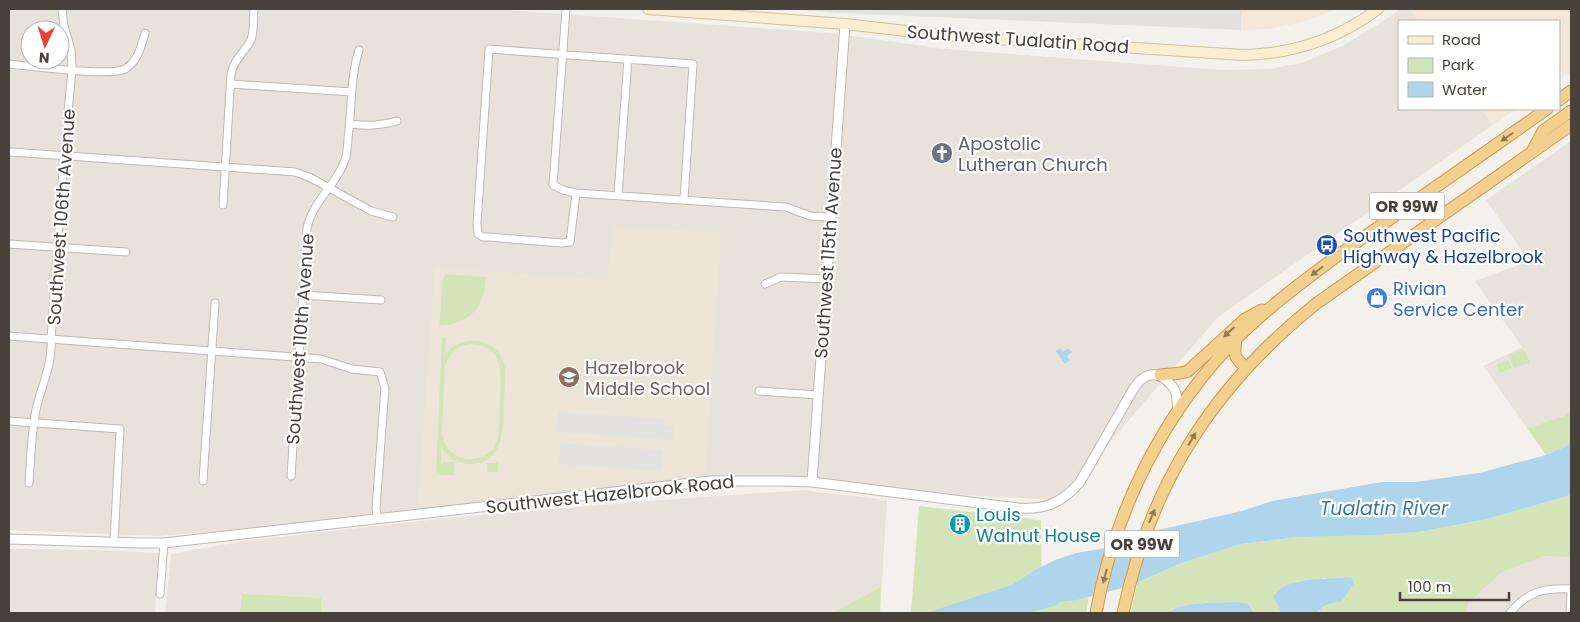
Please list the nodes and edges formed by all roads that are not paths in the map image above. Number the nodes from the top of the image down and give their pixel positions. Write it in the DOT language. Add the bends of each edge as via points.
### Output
graph roads {
  1 [pos="62,9"];
  2 [pos="254,9"];
  3 [pos="566,9"];
  4 [pos="648,9"];
  5 [pos="1378,9"];
  6 [pos="844,24"];
  7 [pos="145,33"];
  8 [pos="359,50"];
  9 [pos="562,54"];
  10 [pos="628,59"];
  11 [pos="9,64"];
  12 [pos="72,69"];
  13 [pos="231,84"];
  14 [pos="352,92"];
  15 [pos="1571,92"];
  16 [pos="1560,99"];
  17 [pos="1545,110"];
  18 [pos="1571,111"];
  19 [pos="397,121"];
  20 [pos="350,124"];
  21 [pos="1571,125"];
  22 [pos="1533,151"];
  23 [pos="11,152"];
  24 [pos="64,156"];
  25 [pos="225,167"];
  26 [pos="328,188"];
  27 [pos="576,192"];
  28 [pos="618,194"];
  29 [pos="684,199"];
  30 [pos="223,205"];
  31 [pos="393,217"];
  32 [pos="830,217"];
  33 [pos="9,244"];
  34 [pos="57,248"];
  35 [pos="126,252"];
  36 [pos="826,279"];
  37 [pos="765,284"];
  38 [pos="302,295"];
  39 [pos="381,300"];
  40 [pos="215,303"];
  41 [pos="1270,307"];
  42 [pos="9,336"];
  43 [pos="51,340"];
  44 [pos="1236,340"];
  45 [pos="212,350"];
  46 [pos="298,358"];
  47 [pos="1246,368"];
  48 [pos="1160,375"];
  49 [pos="759,391"];
  50 [pos="819,395"];
  51 [pos="1178,412"];
  52 [pos="9,421"];
  53 [pos="34,423"];
  54 [pos="291,476"];
  55 [pos="204,481"];
  56 [pos="812,482"];
  57 [pos="29,483"];
  58 [pos="377,518"];
  59 [pos="9,539"];
  60 [pos="114,542"];
  61 [pos="164,543"];
  62 [pos="1571,591"];
  63 [pos="160,594"];
  64 [pos="1096,613"];
  65 [pos="1123,613"];
  66 [pos="1510,613"];
  67 [pos="1570,613"];
  1 -- 12 [label="street, Southwest 106th Avenue"];
  2 -- 13 [label="street" via="252,37 234,63"];
  3 -- 9 [label="street"];
  4 -- 6 [label="main road, Southwest Tualatin Road"];
  5 -- 6 [label="main road, Southwest Tualatin Road" via="1355,25 1313,44 1285,52 1254,55 950,36"];
  6 -- 32 [label="street, Southwest 115th Avenue"];
  7 -- 12 [label="street" via="141,50 123,70"];
  8 -- 14 [label="street, Southwest 110th Avenue"];
  9 -- 10 [label="street"];
  9 -- 27 [label="street" via="553,185"];
  9 -- 27 [label="street" via="489,49 478,234 483,237 570,242"];
  10 -- 28 [label="street"];
  10 -- 29 [label="street" via="694,64"];
  11 -- 12 [label="street"];
  12 -- 24 [label="street, Southwest 106th Avenue"];
  13 -- 14 [label="street"];
  13 -- 25 [label="street"];
  14 -- 20 [label="street, Southwest 110th Avenue"];
  15 -- 16 [label="highway"];
  17 -- 41 [label="highway, OR 99W, one-way"];
  18 -- 22 [label="highway" via="1543,131"];
  19 -- 20 [label="street" via="384,125"];
  20 -- 26 [label="street, Southwest 110th Avenue" via="346,156"];
  21 -- 22 [label="highway, OR 99W"];
  22 -- 47 [label="highway, OR 99W" via="1317,303 1279,334"];
  23 -- 24 [label="street"];
  24 -- 25 [label="street"];
  24 -- 34 [label="street, Southwest 106th Avenue"];
  25 -- 26 [label="street" via="295,172"];
  25 -- 30 [label="street"];
  26 -- 31 [label="street" via="371,211"];
  26 -- 38 [label="street, Southwest 110th Avenue" via="309,218"];
  27 -- 28 [label="street"];
  28 -- 29 [label="street"];
  29 -- 32 [label="street" via="786,208 810,216"];
  32 -- 36 [label="street, Southwest 115th Avenue"];
  33 -- 34 [label="street"];
  34 -- 35 [label="street"];
  34 -- 43 [label="street, Southwest 106th Avenue"];
  36 -- 37 [label="street" via="781,277"];
  36 -- 50 [label="street, Southwest 115th Avenue"];
  38 -- 39 [label="street"];
  38 -- 46 [label="street, Southwest 110th Avenue"];
  40 -- 45 [label="street"];
  41 -- 44 [label="highway, OR 99W"];
  41 -- 48 [label="highway, one-way" via="1245,319 1188,371"];
  42 -- 43 [label="street"];
  43 -- 45 [label="street"];
  43 -- 53 [label="street, Southwest 106th Avenue" via="49,367"];
  44 -- 47 [label="highway" via="1235,355"];
  44 -- 51 [label="highway, OR 99W" via="1211,367"];
  45 -- 46 [label="street"];
  45 -- 55 [label="street"];
  46 -- 54 [label="street, Southwest 110th Avenue"];
  46 -- 58 [label="street" via="321,359 352,369 380,372 385,388"];
  65 -- 47 [label="highway, OR 99W, one-way" via="1143,540 1170,479 1190,441"];
  48 -- 51 [label="street" via="1175,391"];
  48 -- 56 [label="street, Southwest Hazelbrook Road" via="1145,376 1137,383 1080,482 1049,506 1018,508"];
  49 -- 50 [label="street"];
  50 -- 56 [label="street, Southwest 115th Avenue"];
  51 -- 64 [label="highway, OR 99W, one-way" via="1156,446 1131,496 1108,563"];
  52 -- 53 [label="street"];
  53 -- 57 [label="street, Southwest 106th Avenue"];
  53 -- 60 [label="street" via="120,429"];
  56 -- 58 [label="street, Southwest Hazelbrook Road" via="693,482"];
  58 -- 61 [label="street, Southwest Hazelbrook Road"];
  59 -- 60 [label="street, Southwest Hazelbrook Road"];
  60 -- 61 [label="street, Southwest Hazelbrook Road"];
  61 -- 63 [label="street"];
  62 -- 66 [label="street" via="1553,588 1536,592"];
  62 -- 67 [label="street"];
}
